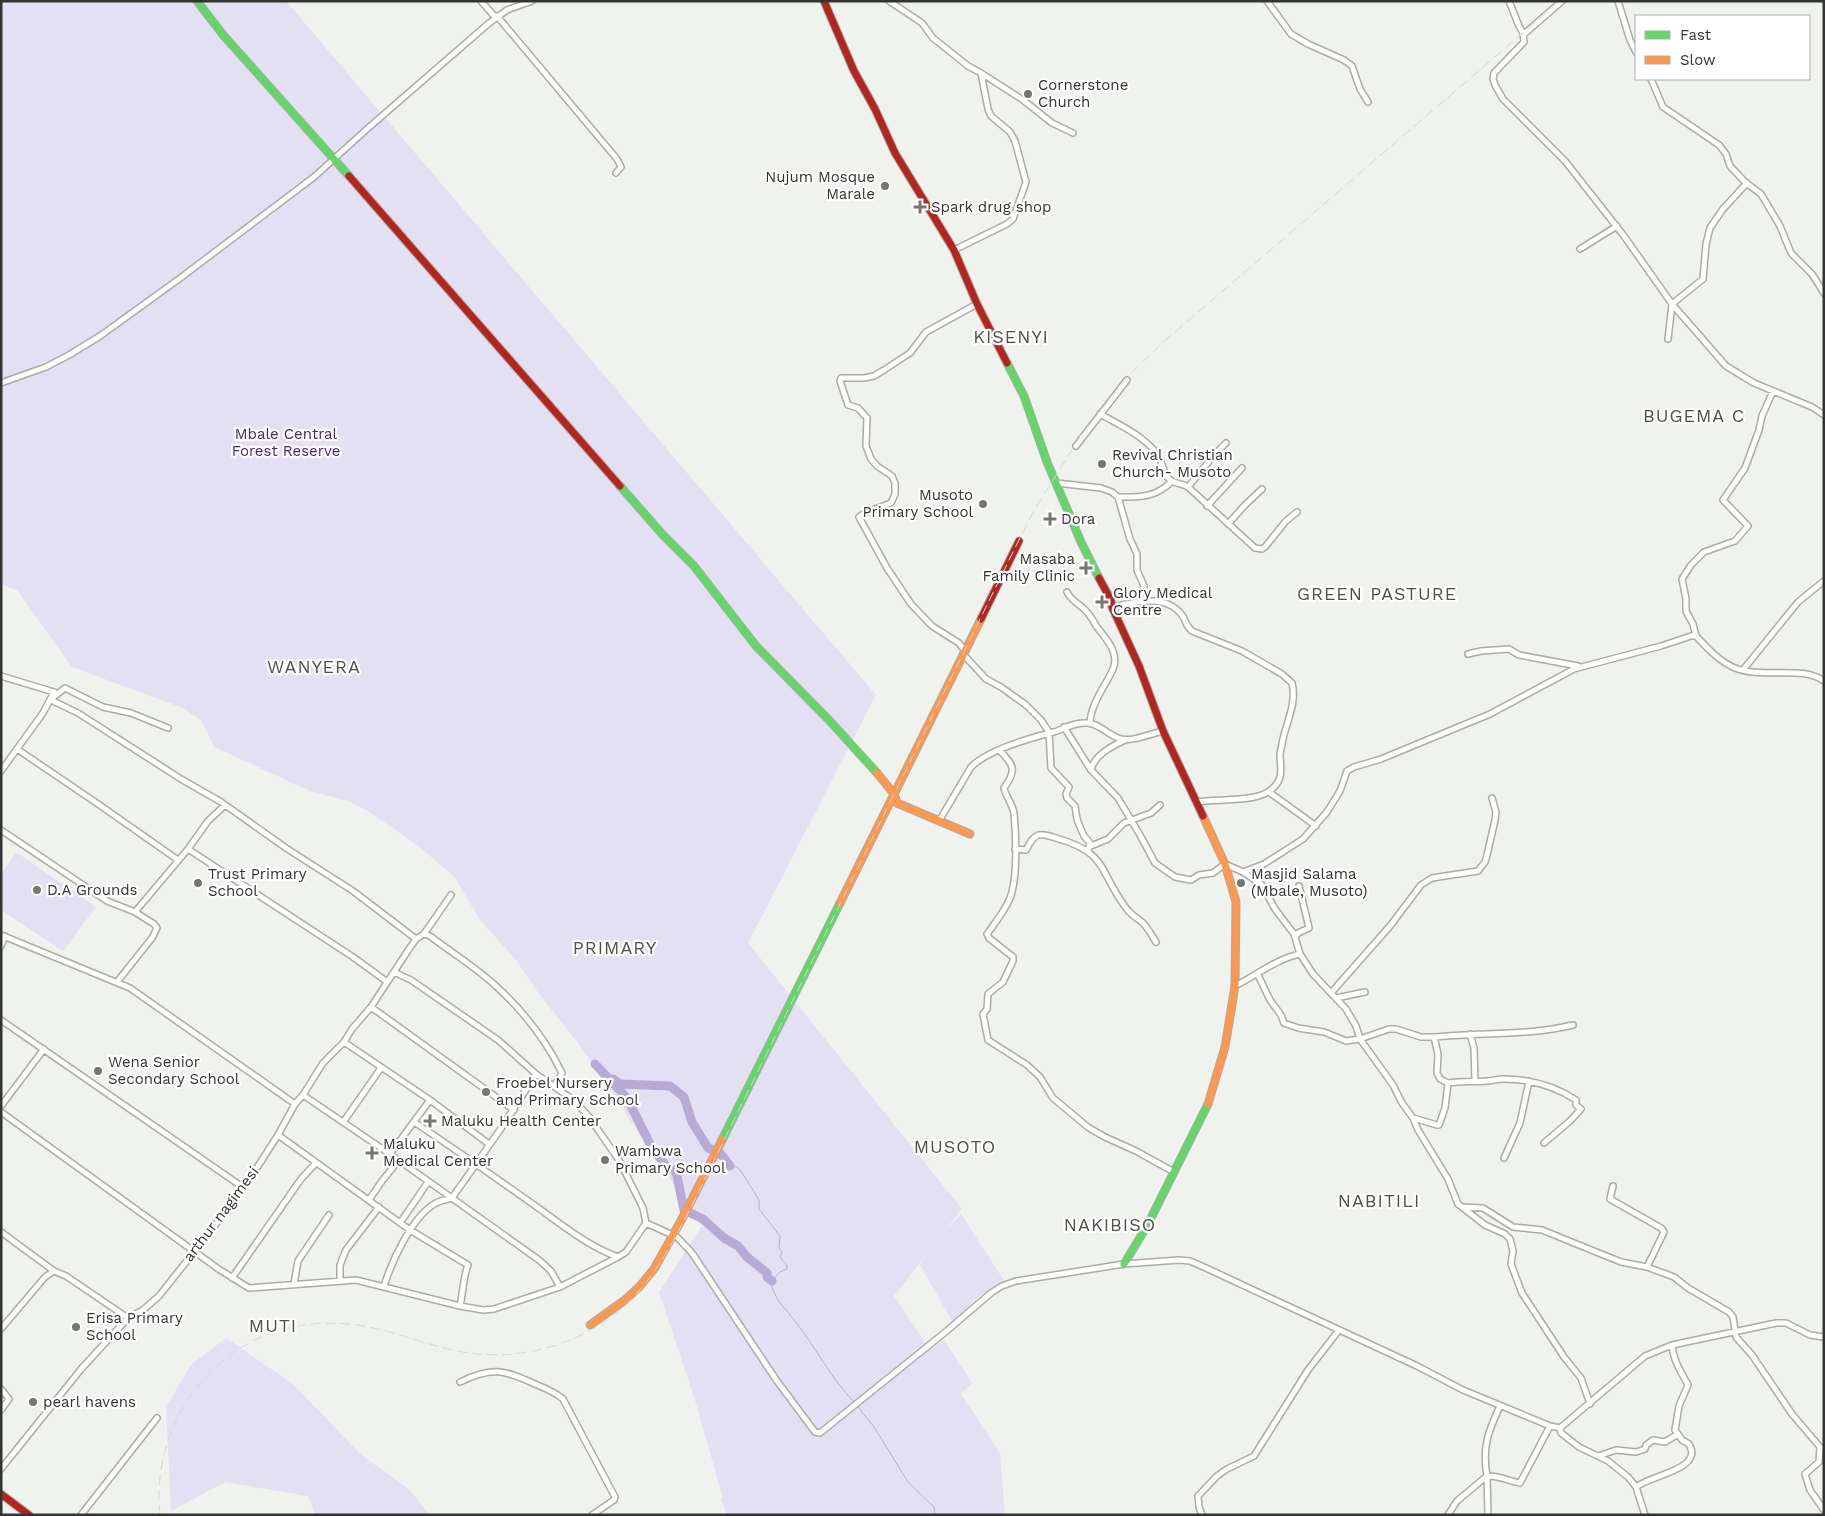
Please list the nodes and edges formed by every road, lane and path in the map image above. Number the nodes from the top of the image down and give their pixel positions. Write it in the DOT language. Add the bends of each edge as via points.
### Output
graph roads {
  1 [pos="197,1"];
  2 [pos="481,1"];
  3 [pos="532,1"];
  4 [pos="824,1"];
  5 [pos="889,1"];
  6 [pos="1267,1"];
  7 [pos="1509,1"];
  8 [pos="1562,1"];
  9 [pos="1618,1"];
  10 [pos="496,17"];
  11 [pos="1524,35"];
  12 [pos="1635,50"];
  13 [pos="981,73"];
  14 [pos="1651,80"];
  15 [pos="1368,102"];
  16 [pos="1073,133"];
  17 [pos="334,161"];
  18 [pos="616,173"];
  19 [pos="1747,183"];
  20 [pos="1617,226"];
  21 [pos="1580,249"];
  22 [pos="954,250"];
  23 [pos="1824,293"];
  24 [pos="977,304"];
  25 [pos="1672,304"];
  26 [pos="1668,339"];
  27 [pos="1128,380"];
  28 [pos="1,383"];
  29 [pos="1773,391"];
  30 [pos="1100,414"];
  31 [pos="1824,415"];
  32 [pos="1226,443"];
  33 [pos="1076,446"];
  34 [pos="1242,468"];
  35 [pos="1057,482"];
  36 [pos="1172,482"];
  37 [pos="1188,487"];
  38 [pos="1262,489"];
  39 [pos="1118,497"];
  40 [pos="1207,506"];
  41 [pos="1297,512"];
  42 [pos="1228,524"];
  43 [pos="1019,541"];
  44 [pos="1824,582"];
  45 [pos="1067,592"];
  46 [pos="1140,601"];
  47 [pos="1112,607"];
  48 [pos="1696,636"];
  49 [pos="964,652"];
  50 [pos="1468,654"];
  51 [pos="1581,667"];
  52 [pos="1743,670"];
  53 [pos="1,676"];
  54 [pos="1824,681"];
  55 [pos="51,700"];
  56 [pos="1090,723"];
  57 [pos="1064,727"];
  58 [pos="168,728"];
  59 [pos="1163,731"];
  60 [pos="1049,732"];
  61 [pos="1126,740"];
  62 [pos="17,749"];
  63 [pos="1000,751"];
  64 [pos="1091,770"];
  65 [pos="1,771"];
  66 [pos="1269,792"];
  67 [pos="894,794"];
  68 [pos="1492,798"];
  69 [pos="1197,802"];
  70 [pos="225,805"];
  71 [pos="1160,805"];
  72 [pos="1130,820"];
  73 [pos="939,821"];
  74 [pos="1316,826"];
  75 [pos="1,830"];
  76 [pos="970,834"];
  77 [pos="1090,848"];
  78 [pos="188,849"];
  79 [pos="1015,849"];
  80 [pos="178,860"];
  81 [pos="1225,864"];
  82 [pos="1243,872"];
  83 [pos="1299,886"];
  84 [pos="451,895"];
  85 [pos="135,912"];
  86 [pos="424,934"];
  87 [pos="3,936"];
  88 [pos="1295,937"];
  89 [pos="416,939"];
  90 [pos="1156,942"];
  91 [pos="1,946"];
  92 [pos="1300,954"];
  93 [pos="394,972"];
  94 [pos="1258,975"];
  95 [pos="386,981"];
  96 [pos="117,982"];
  97 [pos="1235,986"];
  98 [pos="1365,992"];
  99 [pos="1331,993"];
  100 [pos="1336,998"];
  101 [pos="370,1008"];
  102 [pos="1,1020"];
  103 [pos="1573,1025"];
  104 [pos="1470,1034"];
  105 [pos="1434,1037"];
  106 [pos="1360,1039"];
  107 [pos="344,1042"];
  108 [pos="44,1049"];
  109 [pos="381,1068"];
  110 [pos="536,1074"];
  111 [pos="1475,1081"];
  112 [pos="1528,1081"];
  113 [pos="1448,1083"];
  114 [pos="554,1086"];
  115 [pos="303,1095"];
  116 [pos="430,1100"];
  117 [pos="295,1104"];
  118 [pos="1,1106"];
  119 [pos="514,1110"];
  120 [pos="1,1112"];
  121 [pos="1413,1118"];
  122 [pos="344,1121"];
  123 [pos="414,1122"];
  124 [pos="278,1135"];
  125 [pos="1544,1143"];
  126 [pos="489,1144"];
  127 [pos="390,1154"];
  128 [pos="1504,1158"];
  129 [pos="399,1160"];
  130 [pos="316,1163"];
  131 [pos="476,1163"];
  132 [pos="1174,1172"];
  133 [pos="428,1182"];
  134 [pos="1613,1186"];
  135 [pos="244,1188"];
  136 [pos="452,1198"];
  137 [pos="369,1200"];
  138 [pos="379,1207"];
  139 [pos="1461,1207"];
  140 [pos="329,1215"];
  141 [pos="400,1223"];
  142 [pos="646,1223"];
  143 [pos="410,1230"];
  144 [pos="1,1232"];
  145 [pos="673,1234"];
  146 [pos="194,1252"];
  147 [pos="618,1257"];
  148 [pos="1124,1264"];
  149 [pos="1647,1267"];
  150 [pos="54,1271"];
  151 [pos="232,1278"];
  152 [pos="340,1280"];
  153 [pos="294,1284"];
  154 [pos="384,1286"];
  155 [pos="560,1287"];
  156 [pos="460,1306"];
  157 [pos="128,1318"];
  158 [pos="590,1325"];
  159 [pos="1,1329"];
  160 [pos="1339,1330"];
  161 [pos="1735,1331"];
  162 [pos="1824,1337"];
  163 [pos="1672,1345"];
  164 [pos="460,1382"];
  165 [pos="1,1389"];
  166 [pos="1590,1404"];
  167 [pos="1500,1406"];
  168 [pos="1,1410"];
  169 [pos="157,1418"];
  170 [pos="1550,1426"];
  171 [pos="1560,1428"];
  172 [pos="1678,1434"];
  173 [pos="1598,1456"];
  174 [pos="1,1469"];
  175 [pos="1487,1476"];
  176 [pos="1636,1488"];
  177 [pos="1,1494"];
  178 [pos="1824,1510"];
  179 [pos="29,1515"];
  180 [pos="81,1515"];
  181 [pos="592,1515"];
  182 [pos="1202,1515"];
  183 [pos="1448,1515"];
  184 [pos="1488,1515"];
  185 [pos="1645,1515"];
  1 -- 17 [label="street"];
  2 -- 10 [label="street"];
  3 -- 10 [label="street"];
  4 -- 22 [label="street" via="895,153"];
  5 -- 13 [label="street" via="922,23 933,38"];
  6 -- 15 [label="street" via="1291,34 1352,66"];
  7 -- 11 [label="street"];
  8 -- 11 [label="street"];
  9 -- 12 [label="street"];
  10 -- 17 [label="street"];
  10 -- 18 [label="street" via="617,159 621,167"];
  11 -- 20 [label="street" via="1522,45 1494,73 1495,85 1503,98 1565,160"];
  13 -- 16 [label="street" via="1052,123"];
  13 -- 22 [label="street" via="988,109 1015,141 1026,182 1013,219"];
  14 -- 19 [label="street" via="1663,106 1719,145 1730,166"];
  17 -- 28 [label="street" via="180,280 100,336 46,367"];
  17 -- 67 [label="street" via="663,535 694,566 751,639"];
  19 -- 23 [label="street" via="1761,194 1791,253 1812,274"];
  19 -- 25 [label="street" via="1723,208 1710,228 1703,278"];
  20 -- 21 [label="street"];
  20 -- 25 [label="street"];
  22 -- 24 [label="street"];
  24 -- 35 [label="street" via="1024,396"];
  24 -- 49 [label="street" via="926,332 910,353 874,376 841,378 840,381 848,405 858,408 867,418 866,446 872,459 876,466 892,476 895,483 891,503 859,517 911,604 932,626 959,644"];
  25 -- 26 [label="street"];
  25 -- 29 [label="street" via="1726,366"];
  27 -- 30 [label="street"];
  29 -- 31 [label="street"];
  29 -- 48 [label="street" via="1745,468 1723,500 1748,526 1735,541 1704,552 1682,579 1686,611"];
  30 -- 33 [label="street"];
  30 -- 36 [label="street" via="1148,445 1162,461"];
  32 -- 37 [label="street"];
  34 -- 40 [label="street"];
  35 -- 39 [label="street" via="1101,488"];
  35 -- 47 [label="street"];
  36 -- 37 [label="street"];
  36 -- 39 [label="street" via="1156,493"];
  37 -- 40 [label="street"];
  38 -- 42 [label="street"];
  39 -- 46 [label="street" via="1144,586"];
  40 -- 42 [label="street"];
  41 -- 42 [label="street" via="1262,548 1255,548"];
  43 -- 49 [label="street"];
  44 -- 52 [label="street" via="1798,602"];
  45 -- 56 [label="street" via="1109,641 1114,659 1113,669 1090,714"];
  46 -- 47 [label="street"];
  46 -- 66 [label="street" via="1172,606 1192,631 1242,650 1292,683 1294,702 1282,742 1282,770 1279,780"];
  47 -- 59 [label="street" via="1139,666"];
  48 -- 51 [label="street"];
  48 -- 52 [label="street" via="1728,665"];
  49 -- 60 [label="street" via="986,678 1033,711"];
  49 -- 67 [label="street"];
  50 -- 51 [label="street" via="1508,650"];
  51 -- 74 [label="street" via="1490,714 1347,771 1332,806"];
  52 -- 54 [label="street" via="1804,673"];
  53 -- 55 [label="street" via="52,690"];
  55 -- 58 [label="street" via="64,688 103,707"];
  55 -- 62 [label="street"];
  55 -- 70 [label="street" via="78,713"];
  56 -- 57 [label="street"];
  56 -- 61 [label="street"];
  57 -- 60 [label="street"];
  57 -- 64 [label="street"];
  59 -- 61 [label="street"];
  59 -- 69 [label="street"];
  60 -- 63 [label="street"];
  60 -- 77 [label="street" via="1050,768 1069,787 1067,798 1075,806 1076,819"];
  61 -- 64 [label="street" via="1101,754"];
  62 -- 65 [label="street"];
  62 -- 80 [label="street"];
  63 -- 73 [label="street" via="984,757 971,768"];
  63 -- 79 [label="street" via="1013,767 1004,788 1014,813"];
  64 -- 72 [label="street" via="1118,798"];
  66 -- 69 [label="street" via="1247,798"];
  66 -- 74 [label="street"];
  67 -- 73 [label="street" via="897,803"];
  67 -- 145 [label="street"];
  68 -- 99 [label="street" via="1495,820 1485,862 1478,871 1432,878 1421,885"];
  69 -- 81 [label="street"];
  70 -- 78 [label="street" via="208,821"];
  70 -- 89 [label="street" via="353,891"];
  71 -- 72 [label="street" via="1151,814"];
  72 -- 77 [label="street" via="1108,839"];
  72 -- 81 [label="street" via="1154,863 1175,877 1194,879"];
  73 -- 76 [label="street"];
  74 -- 82 [label="street" via="1285,852"];
  75 -- 85 [label="street" via="107,901"];
  77 -- 79 [label="street" via="1039,834 1026,850"];
  77 -- 90 [label="street" via="1124,906 1144,924"];
  78 -- 80 [label="street"];
  78 -- 95 [label="street"];
  79 -- 132 [label="street" via="1011,896 987,934 1014,961 1002,982 988,994 987,1009 983,1014 988,1040 1027,1065 1054,1098 1090,1128"];
  80 -- 85 [label="street"];
  81 -- 82 [label="street"];
  81 -- 97 [label="street" via="1236,902"];
  82 -- 88 [label="street" via="1262,885 1274,909"];
  83 -- 88 [label="street" via="1309,928"];
  84 -- 86 [label="street"];
  85 -- 96 [label="street" via="154,924 157,930"];
  86 -- 89 [label="street"];
  86 -- 114 [label="street" via="496,986 517,1007 562,1073"];
  87 -- 91 [label="street"];
  87 -- 96 [label="street"];
  88 -- 92 [label="street"];
  89 -- 93 [label="street, arthur nagimesi"];
  92 -- 94 [label="street" via="1265,968"];
  92 -- 99 [label="street"];
  93 -- 95 [label="street, arthur nagimesi"];
  93 -- 110 [label="street" via="411,980 498,1040"];
  94 -- 97 [label="street"];
  94 -- 106 [label="street" via="1284,1023 1346,1040"];
  95 -- 101 [label="street, arthur nagimesi"];
  96 -- 117 [label="street" via="141,995"];
  97 -- 132 [label="street" via="1225,1047 1211,1099"];
  98 -- 100 [label="street"];
  99 -- 100 [label="street"];
  100 -- 106 [label="street" via="1352,1018"];
  101 -- 107 [label="street, arthur nagimesi"];
  101 -- 119 [label="street"];
  102 -- 108 [label="street"];
  103 -- 104 [label="street" via="1542,1032"];
  104 -- 105 [label="street"];
  104 -- 111 [label="street"];
  105 -- 106 [label="street" via="1388,1029"];
  105 -- 113 [label="street" via="1438,1054 1437,1073"];
  106 -- 121 [label="street" via="1394,1085"];
  107 -- 109 [label="street"];
  107 -- 115 [label="street, arthur nagimesi" via="324,1063"];
  108 -- 118 [label="street"];
  108 -- 135 [label="street"];
  109 -- 116 [label="street"];
  109 -- 122 [label="street"];
  110 -- 114 [label="street"];
  110 -- 119 [label="street"];
  111 -- 112 [label="street" via="1501,1078"];
  111 -- 113 [label="street"];
  112 -- 125 [label="street" via="1568,1094 1581,1109"];
  112 -- 128 [label="street" via="1520,1123"];
  113 -- 121 [label="street" via="1439,1124"];
  114 -- 142 [label="street" via="581,1107 609,1145 643,1208"];
  115 -- 117 [label="street, arthur nagimesi"];
  115 -- 122 [label="street"];
  116 -- 123 [label="street"];
  116 -- 126 [label="street"];
  117 -- 124 [label="street, arthur nagimesi"];
  119 -- 126 [label="street"];
  120 -- 146 [label="street"];
  121 -- 139 [label="street"];
  122 -- 127 [label="street"];
  123 -- 127 [label="street"];
  123 -- 131 [label="street"];
  124 -- 130 [label="street"];
  124 -- 135 [label="street, arthur nagimesi"];
  126 -- 131 [label="street"];
  127 -- 129 [label="street"];
  129 -- 133 [label="street"];
  129 -- 137 [label="street"];
  130 -- 137 [label="street"];
  130 -- 151 [label="street"];
  131 -- 136 [label="street"];
  131 -- 147 [label="street" via="585,1241"];
  132 -- 148 [label="street"];
  133 -- 136 [label="street"];
  133 -- 141 [label="street"];
  134 -- 149 [label="street" via="1610,1199 1664,1232"];
  135 -- 146 [label="street, arthur nagimesi"];
  136 -- 143 [label="street" via="437,1202"];
  136 -- 155 [label="street" via="545,1264"];
  137 -- 138 [label="street"];
  138 -- 141 [label="street"];
  138 -- 152 [label="street" via="346,1250 340,1264"];
  139 -- 149 [label="street" via="1483,1208 1512,1227 1542,1230 1621,1262"];
  139 -- 166 [label="street" via="1510,1239 1513,1251 1511,1264 1522,1293 1581,1378"];
  140 -- 153 [label="street" via="298,1261"];
  141 -- 143 [label="street"];
  142 -- 145 [label="street"];
  142 -- 147 [label="street" via="626,1252"];
  143 -- 154 [label="street"];
  143 -- 156 [label="street" via="468,1265"];
  144 -- 150 [label="street"];
  145 -- 148 [label="street" via="692,1253 777,1381 815,1432 820,1434 1002,1286"];
  145 -- 158 [label="street" via="655,1268 637,1290"];
  146 -- 151 [label="street"];
  146 -- 157 [label="street, arthur nagimesi" via="159,1296"];
  147 -- 155 [label="street"];
  148 -- 160 [label="street" via="1190,1261"];
  149 -- 161 [label="street" via="1674,1277 1729,1312"];
  150 -- 157 [label="street"];
  150 -- 159 [label="street" via="45,1277"];
  151 -- 153 [label="street" via="249,1288"];
  152 -- 153 [label="street"];
  152 -- 154 [label="street"];
  154 -- 156 [label="street"];
  155 -- 156 [label="street" via="494,1309"];
  157 -- 174 [label="street, arthur nagimesi" via="82,1368"];
  160 -- 167 [label="street"];
  160 -- 182 [label="street" via="1308,1370 1254,1456 1216,1476 1198,1496"];
  161 -- 162 [label="street" via="1781,1323"];
  161 -- 163 [label="street"];
  161 -- 178 [label="street" via="1736,1337 1792,1414 1820,1447 1819,1462 1806,1474 1810,1490"];
  163 -- 166 [label="street" via="1639,1360"];
  163 -- 172 [label="street" via="1672,1354 1688,1385 1679,1406 1675,1430"];
  164 -- 181 [label="street" via="481,1372 508,1372 563,1399 615,1497"];
  165 -- 168 [label="street" via="9,1398"];
  166 -- 171 [label="street"];
  167 -- 170 [label="street"];
  167 -- 175 [label="street" via="1488,1432 1484,1461"];
  169 -- 180 [label="street"];
  170 -- 171 [label="street"];
  170 -- 175 [label="street" via="1520,1482"];
  171 -- 173 [label="street" via="1561,1433 1579,1447"];
  172 -- 173 [label="street" via="1665,1442 1653,1440 1645,1449 1636,1452 1616,1450"];
  172 -- 176 [label="street" via="1689,1444 1690,1458 1675,1470 1644,1481"];
  173 -- 176 [label="street" via="1628,1476"];
  175 -- 183 [label="street" via="1457,1501"];
  175 -- 184 [label="street"];
  176 -- 185 [label="street"];
  177 -- 179 [label="street"];
}
